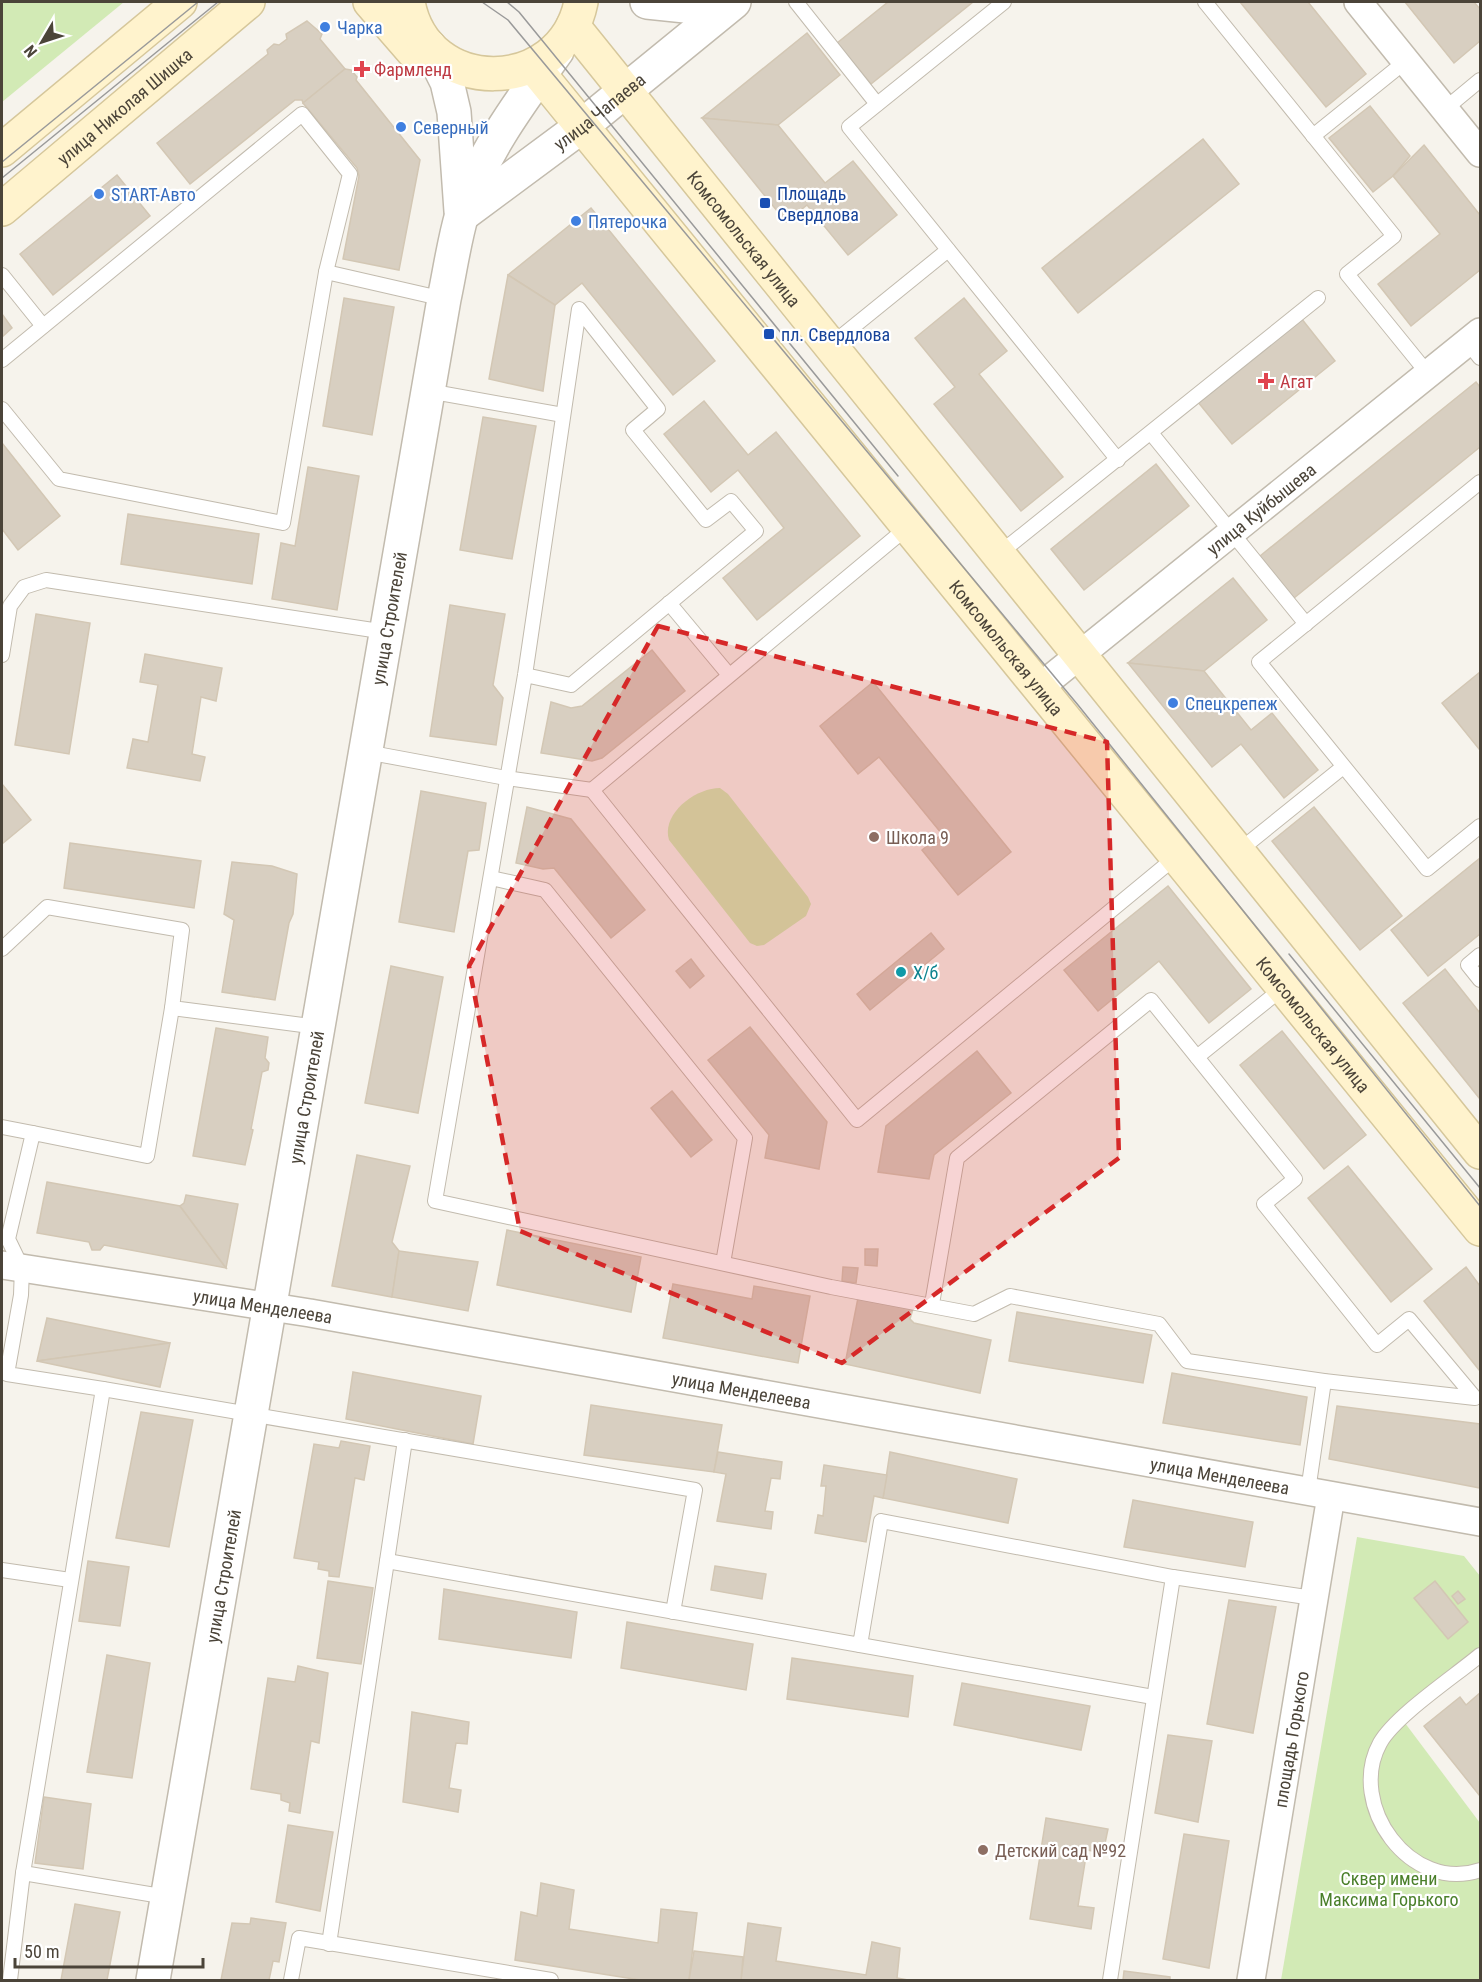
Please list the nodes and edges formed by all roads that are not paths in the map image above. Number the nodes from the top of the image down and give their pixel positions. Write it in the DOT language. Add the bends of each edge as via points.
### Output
graph roads {
  1 [pos="180,2"];
  2 [pos="248,2"];
  3 [pos="370,2"];
  4 [pos="378,2"];
  5 [pos="647,2"];
  6 [pos="719,2"];
  7 [pos="734,2"];
  8 [pos="796,2"];
  9 [pos="1004,2"];
  10 [pos="1205,2"];
  11 [pos="1358,2"];
  12 [pos="573,22"];
  13 [pos="419,35"];
  14 [pos="1406,61"];
  15 [pos="536,70"];
  16 [pos="1480,80"];
  17 [pos="626,90"];
  18 [pos="877,104"];
  19 [pos="1445,109"];
  20 [pos="582,126"];
  21 [pos="1313,136"];
  22 [pos="2,150"];
  23 [pos="1480,153"];
  24 [pos="2,209"];
  25 [pos="462,215"];
  26 [pos="948,250"];
  27 [pos="326,272"];
  28 [pos="2,275"];
  29 [pos="1318,298"];
  30 [pos="444,299"];
  31 [pos="42,326"];
  32 [pos="832,344"];
  33 [pos="1476,344"];
  34 [pos="2,360"];
  35 [pos="1429,375"];
  36 [pos="428,391"];
  37 [pos="2,409"];
  38 [pos="563,415"];
  39 [pos="1151,433"];
  40 [pos="1118,459"];
  41 [pos="1480,482"];
  42 [pos="909,526"];
  43 [pos="1233,534"];
  44 [pos="1000,553"];
  45 [pos="669,603"];
  46 [pos="1306,624"];
  47 [pos="386,632"];
  48 [pos="1081,654"];
  49 [pos="2,655"];
  50 [pos="525,675"];
  51 [pos="729,675"];
  52 [pos="1040,687"];
  53 [pos="366,752"];
  54 [pos="1344,767"];
  55 [pos="506,778"];
  56 [pos="592,790"];
  57 [pos="1480,826"];
  58 [pos="1240,850"];
  59 [pos="1178,856"];
  60 [pos="491,878"];
  61 [pos="2,949"];
  62 [pos="1480,955"];
  63 [pos="1480,980"];
  64 [pos="1284,987"];
  65 [pos="172,1008"];
  66 [pos="318,1027"];
  67 [pos="1197,1057"];
  68 [pos="2,1127"];
  69 [pos="33,1133"];
  70 [pos="1480,1152"];
  71 [pos="1480,1229"];
  72 [pos="723,1263"];
  73 [pos="12,1267"];
  74 [pos="932,1305"];
  75 [pos="270,1307"];
  76 [pos="4,1374"];
  77 [pos="1324,1381"];
  78 [pos="103,1389"];
  79 [pos="251,1413"];
  80 [pos="405,1440"];
  81 [pos="1320,1494"];
  82 [pos="1478,1525"];
  83 [pos="387,1561"];
  84 [pos="2,1570"];
  85 [pos="1173,1577"];
  86 [pos="70,1580"];
  87 [pos="1312,1598"];
  88 [pos="673,1612"];
  89 [pos="860,1645"];
  90 [pos="1480,1655"];
  91 [pos="1153,1697"];
  92 [pos="1480,1870"];
  93 [pos="22,1873"];
  94 [pos="167,1897"];
  95 [pos="329,1944"];
  96 [pos="10,1980"];
  97 [pos="153,1980"];
  98 [pos="291,1980"];
  99 [pos="551,1980"];
  100 [pos="1110,1980"];
  101 [pos="1251,1980"];
  1 -- 22 [label="main road"];
  2 -- 24 [label="main road, улица Николая Шишка"];
  3 -- 13 [label="main road" via="392,24"];
  4 -- 13 [label="main road"];
  5 -- 6 [label="street" via="695,7"];
  7 -- 17 [label="street, улица Чапаева"];
  8 -- 18 [label="lane"];
  9 -- 18 [label="lane"];
  10 -- 21 [label="lane"];
  11 -- 14 [label="street"];
  12 -- 15 [label="main road"];
  12 -- 17 [label="main road, Комсомольская улица"];
  13 -- 15 [label="main road" via="460,68 480,73"];
  13 -- 25 [label="street, улица Строителей" via="454,127"];
  14 -- 19 [label="street"];
  14 -- 21 [label="lane"];
  15 -- 20 [label="main road, Комсомольская улица"];
  15 -- 25 [label="street, улица Строителей" via="489,153"];
  16 -- 19 [label="lane"];
  17 -- 20 [label="street, улица Чапаева"];
  17 -- 32 [label="main road, Комсомольская улица"];
  18 -- 26 [label="lane" via="849,127"];
  19 -- 23 [label="street"];
  20 -- 25 [label="street, улица Чапаева"];
  20 -- 42 [label="main road, Комсомольская улица"];
  21 -- 35 [label="lane" via="1394,236 1347,274"];
  25 -- 30 [label="street, улица Строителей"];
  26 -- 32 [label="lane"];
  26 -- 40 [label="lane"];
  27 -- 30 [label="lane"];
  27 -- 31 [label="lane" via="350,174 302,114"];
  27 -- 37 [label="lane" via="283,523 58,479"];
  28 -- 31 [label="lane"];
  29 -- 39 [label="lane"];
  30 -- 36 [label="street, улица Строителей"];
  31 -- 34 [label="lane"];
  32 -- 44 [label="main road, Комсомольская улица"];
  33 -- 35 [label="street, улица Куйбышева"];
  35 -- 43 [label="street, улица Куйбышева"];
  36 -- 38 [label="lane"];
  36 -- 47 [label="street, улица Строителей"];
  38 -- 45 [label="lane" via="579,309 658,409 633,430 706,520 731,501 756,531"];
  38 -- 50 [label="lane"];
  39 -- 40 [label="lane"];
  39 -- 43 [label="lane"];
  40 -- 44 [label="lane"];
  41 -- 46 [label="lane"];
  42 -- 51 [label="lane"];
  42 -- 52 [label="main road, Комсомольская улица"];
  43 -- 46 [label="lane"];
  43 -- 48 [label="street, улица Куйбышева"];
  44 -- 48 [label="main road, Комсомольская улица"];
  45 -- 50 [label="lane" via="571,685"];
  45 -- 51 [label="lane"];
  46 -- 54 [label="lane" via="1259,662"];
  47 -- 49 [label="lane" via="46,580 24,587 10,606"];
  47 -- 53 [label="street, улица Строителей"];
  48 -- 52 [label="street, улица Куйбышева"];
  48 -- 58 [label="main road, Комсомольская улица"];
  50 -- 55 [label="lane"];
  51 -- 56 [label="lane"];
  52 -- 59 [label="main road, Комсомольская улица"];
  53 -- 55 [label="lane"];
  53 -- 66 [label="street, улица Строителей"];
  54 -- 57 [label="lane" via="1426,869"];
  54 -- 58 [label="lane"];
  55 -- 56 [label="lane"];
  55 -- 60 [label="lane"];
  56 -- 59 [label="lane" via="857,1120"];
  58 -- 70 [label="main road, Комсомольская улица"];
  59 -- 64 [label="main road, Комсомольская улица"];
  60 -- 72 [label="lane" via="545,890 745,1138"];
  60 -- 72 [label="lane" via="435,1201"];
  61 -- 65 [label="lane" via="47,907 182,930"];
  62 -- 63 [label="lane" via="1468,965"];
  64 -- 67 [label="lane"];
  64 -- 71 [label="main road, Комсомольская улица"];
  65 -- 66 [label="lane"];
  65 -- 69 [label="lane" via="147,1156"];
  66 -- 75 [label="street, улица Строителей"];
  67 -- 74 [label="lane" via="1152,1000 957,1158"];
  67 -- 77 [label="lane" via="1295,1179 1264,1204 1377,1345 1409,1319 1475,1398"];
  68 -- 69 [label="lane"];
  69 -- 73 [label="lane" via="8,1239"];
  72 -- 74 [label="lane"];
  73 -- 75 [label="street, улица Менделеева"];
  73 -- 76 [label="lane" via="21,1294"];
  74 -- 77 [label="lane" via="974,1314 1010,1296 1159,1324 1187,1361"];
  75 -- 79 [label="street, улица Строителей"];
  75 -- 81 [label="street, улица Менделеева"];
  76 -- 78 [label="lane"];
  77 -- 81 [label="lane"];
  78 -- 79 [label="lane"];
  78 -- 86 [label="lane"];
  79 -- 80 [label="lane"];
  79 -- 94 [label="street, улица Строителей"];
  80 -- 83 [label="lane"];
  80 -- 88 [label="lane" via="695,1490"];
  81 -- 82 [label="street, улица Менделеева"];
  81 -- 87 [label="street, площадь Горького"];
  83 -- 88 [label="lane"];
  83 -- 95 [label="lane"];
  84 -- 86 [label="lane"];
  85 -- 87 [label="lane"];
  85 -- 89 [label="lane" via="881,1521"];
  85 -- 91 [label="lane"];
  86 -- 93 [label="lane"];
  87 -- 101 [label="street, площадь Горького"];
  88 -- 89 [label="lane"];
  89 -- 91 [label="lane"];
  90 -- 92 [label="lane" via="1402,1719 1380,1743 1372,1770 1373,1804 1389,1836 1410,1860 1446,1872"];
  91 -- 100 [label="lane"];
  93 -- 94 [label="lane"];
  93 -- 96 [label="lane"];
  94 -- 97 [label="street, улица Строителей"];
  95 -- 98 [label="lane" via="298,1938"];
  95 -- 99 [label="lane"];
}
